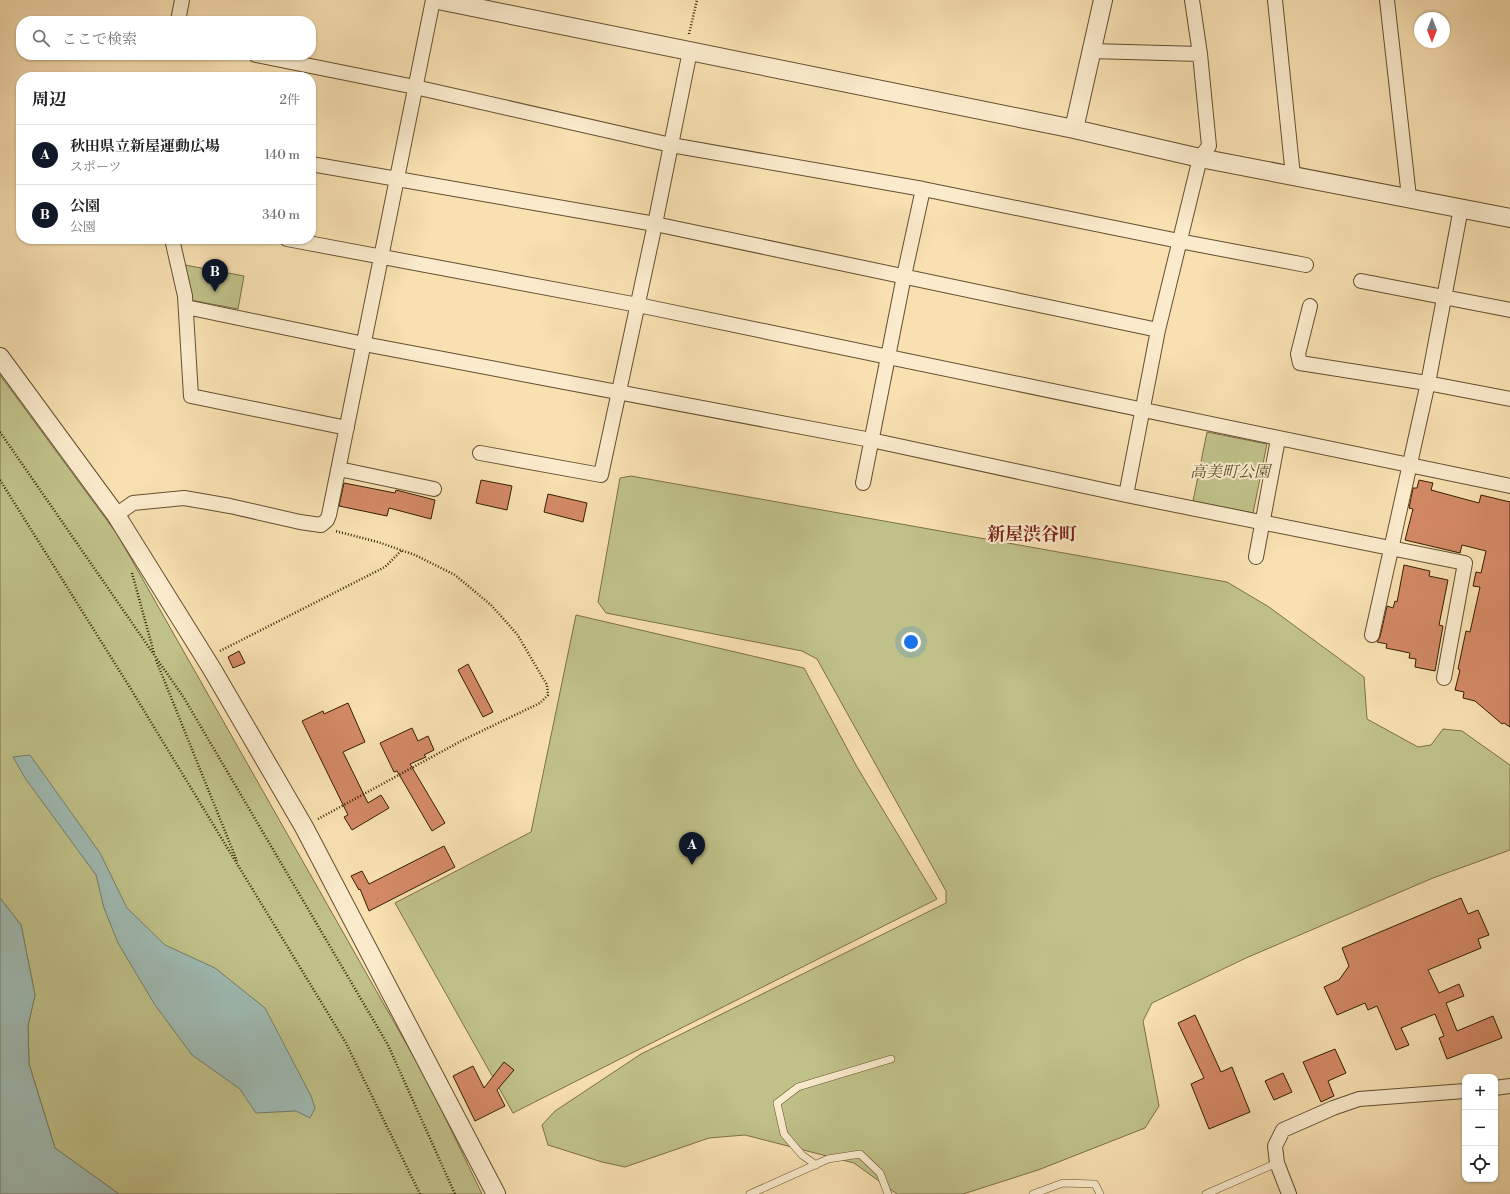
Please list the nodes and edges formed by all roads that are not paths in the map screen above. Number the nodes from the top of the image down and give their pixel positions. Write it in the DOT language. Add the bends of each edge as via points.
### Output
graph roads {
  1 [pos="182,0"];
  2 [pos="433,0"];
  3 [pos="438,0"];
  4 [pos="1103,0"];
  5 [pos="1192,0"];
  6 [pos="1275,0"];
  7 [pos="1387,0"];
  8 [pos="179,16"];
  9 [pos="688,51"];
  10 [pos="1092,51"];
  11 [pos="1200,54"];
  12 [pos="281,60"];
  13 [pos="416,87"];
  14 [pos="1074,129"];
  15 [pos="671,145"];
  16 [pos="1200,158"];
  17 [pos="316,165"];
  18 [pos="1293,176"];
  19 [pos="397,180"];
  20 [pos="923,189"];
  21 [pos="1409,198"];
  22 [pos="1461,208"];
  23 [pos="1510,218"];
  24 [pos="656,224"];
  25 [pos="1179,242"];
  26 [pos="173,244"];
  27 [pos="313,244"];
  28 [pos="382,257"];
  29 [pos="1306,265"];
  30 [pos="904,276"];
  31 [pos="1361,281"];
  32 [pos="1444,297"];
  33 [pos="638,305"];
  34 [pos="1310,306"];
  35 [pos="186,307"];
  36 [pos="1510,310"];
  37 [pos="1158,330"];
  38 [pos="364,344"];
  39 [pos="887,357"];
  40 [pos="0,358"];
  41 [pos="1427,383"];
  42 [pos="619,393"];
  43 [pos="1510,399"];
  44 [pos="1142,410"];
  45 [pos="347,428"];
  46 [pos="1278,439"];
  47 [pos="871,440"];
  48 [pos="480,453"];
  49 [pos="1409,466"];
  50 [pos="339,469"];
  51 [pos="863,483"];
  52 [pos="1510,486"];
  53 [pos="434,489"];
  54 [pos="1126,495"];
  55 [pos="116,515"];
  56 [pos="1262,522"];
  57 [pos="1391,548"];
  58 [pos="1256,557"];
  59 [pos="1372,635"];
  60 [pos="1444,678"];
  61 [pos="891,1058"];
  62 [pos="1510,1086"];
  63 [pos="1498,1088"];
  64 [pos="1462,1091"];
  65 [pos="1277,1163"];
  66 [pos="816,1165"];
  67 [pos="496,1194"];
  68 [pos="750,1194"];
  69 [pos="888,1194"];
  70 [pos="1033,1194"];
  71 [pos="1100,1194"];
  72 [pos="1206,1194"];
  73 [pos="1289,1194"];
  1 -- 8 [label="street"];
  2 -- 13 [label="street"];
  3 -- 9 [label="street"];
  4 -- 10 [label="street"];
  5 -- 11 [label="street"];
  6 -- 18 [label="street"];
  7 -- 21 [label="street"];
  9 -- 14 [label="street"];
  9 -- 15 [label="street"];
  10 -- 11 [label="street"];
  10 -- 14 [label="street"];
  11 -- 16 [label="street" via="1209,146"];
  12 -- 13 [label="street"];
  13 -- 15 [label="street"];
  13 -- 19 [label="street"];
  14 -- 16 [label="street"];
  15 -- 20 [label="street"];
  15 -- 24 [label="street"];
  16 -- 18 [label="street"];
  16 -- 25 [label="street"];
  17 -- 19 [label="street"];
  18 -- 21 [label="street"];
  19 -- 24 [label="street"];
  19 -- 28 [label="street"];
  20 -- 25 [label="street"];
  20 -- 30 [label="street"];
  21 -- 22 [label="street"];
  22 -- 23 [label="street"];
  22 -- 32 [label="street"];
  24 -- 30 [label="street"];
  24 -- 33 [label="street"];
  25 -- 29 [label="street"];
  25 -- 37 [label="street"];
  26 -- 35 [label="street"];
  27 -- 28 [label="street"];
  28 -- 33 [label="street"];
  28 -- 38 [label="street"];
  30 -- 37 [label="street"];
  30 -- 39 [label="street"];
  31 -- 32 [label="street"];
  32 -- 36 [label="street"];
  32 -- 41 [label="street"];
  33 -- 39 [label="street"];
  33 -- 42 [label="street"];
  34 -- 41 [label="street" via="1298,354 1300,362"];
  35 -- 38 [label="street"];
  35 -- 45 [label="street" via="191,396"];
  37 -- 44 [label="street"];
  38 -- 42 [label="street"];
  38 -- 45 [label="street"];
  39 -- 44 [label="street"];
  39 -- 47 [label="street"];
  40 -- 55 [label="street"];
  41 -- 43 [label="street"];
  41 -- 49 [label="street"];
  42 -- 47 [label="street"];
  42 -- 48 [label="street" via="601,476"];
  44 -- 46 [label="street"];
  44 -- 54 [label="street"];
  45 -- 50 [label="street"];
  46 -- 49 [label="street"];
  46 -- 56 [label="street"];
  47 -- 51 [label="street"];
  47 -- 54 [label="street"];
  49 -- 52 [label="street"];
  49 -- 57 [label="street"];
  50 -- 53 [label="street"];
  50 -- 55 [label="street" via="329,515 321,525 184,498 133,504"];
  54 -- 56 [label="street"];
  55 -- 67 [label="street" via="205,658 304,826"];
  56 -- 57 [label="street"];
  56 -- 58 [label="street"];
  57 -- 59 [label="street"];
  57 -- 60 [label="street" via="1465,563"];
  61 -- 66 [label="lane" via="798,1087 777,1102 784,1134 802,1155"];
  62 -- 63 [label="street"];
  64 -- 65 [label="street" via="1359,1099 1333,1108 1283,1130 1275,1146"];
  65 -- 72 [label="lane"];
  65 -- 73 [label="street"];
  66 -- 68 [label="lane"];
  66 -- 69 [label="lane" via="828,1159 860,1154 880,1173"];
  70 -- 71 [label="lane" via="1063,1183 1095,1184"];
}
